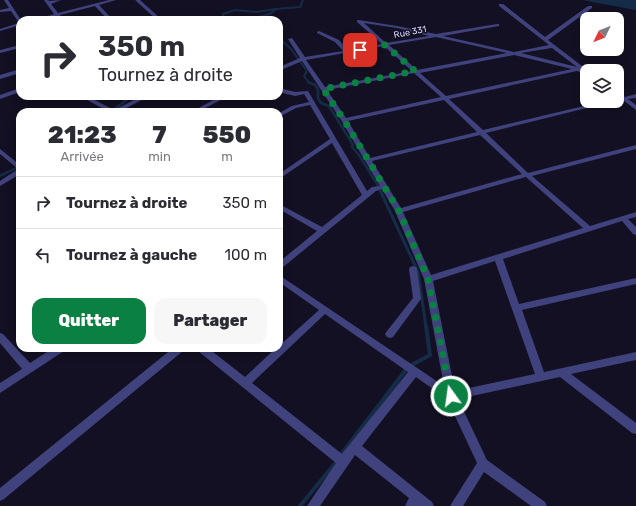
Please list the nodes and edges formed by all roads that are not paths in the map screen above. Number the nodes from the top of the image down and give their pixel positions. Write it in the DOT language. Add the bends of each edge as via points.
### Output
graph roads {
  1 [pos="6,0"];
  2 [pos="59,0"];
  3 [pos="114,0"];
  4 [pos="137,0"];
  5 [pos="47,1"];
  6 [pos="96,5"];
  7 [pos="501,5"];
  8 [pos="590,7"];
  9 [pos="12,9"];
  10 [pos="0,11"];
  11 [pos="57,15"];
  12 [pos="16,16"];
  13 [pos="53,16"];
  14 [pos="107,16"];
  15 [pos="155,16"];
  16 [pos="16,24"];
  17 [pos="497,25"];
  18 [pos="0,30"];
  19 [pos="319,32"];
  20 [pos="436,35"];
  21 [pos="290,39"];
  22 [pos="545,40"];
  23 [pos="385,45"];
  24 [pos="553,46"];
  25 [pos="16,47"];
  26 [pos="0,52"];
  27 [pos="347,52"];
  28 [pos="512,53"];
  29 [pos="302,59"];
  30 [pos="283,67"];
  31 [pos="578,69"];
  32 [pos="415,71"];
  33 [pos="16,72"];
  34 [pos="0,77"];
  35 [pos="16,91"];
  36 [pos="283,91"];
  37 [pos="316,91"];
  38 [pos="636,96"];
  39 [pos="0,97"];
  40 [pos="624,98"];
  41 [pos="446,99"];
  42 [pos="91,100"];
  43 [pos="138,100"];
  44 [pos="217,100"];
  45 [pos="312,104"];
  46 [pos="106,108"];
  47 [pos="122,108"];
  48 [pos="202,108"];
  49 [pos="584,108"];
  50 [pos="636,108"];
  51 [pos="283,113"];
  52 [pos="344,120"];
  53 [pos="482,133"];
  54 [pos="333,140"];
  55 [pos="636,147"];
  56 [pos="0,150"];
  57 [pos="368,160"];
  58 [pos="16,165"];
  59 [pos="16,171"];
  60 [pos="283,174"];
  61 [pos="527,175"];
  62 [pos="0,184"];
  63 [pos="380,187"];
  64 [pos="366,195"];
  65 [pos="283,208"];
  66 [pos="399,211"];
  67 [pos="636,214"];
  68 [pos="622,218"];
  69 [pos="589,229"];
  70 [pos="323,231"];
  71 [pos="636,232"];
  72 [pos="498,257"];
  73 [pos="283,263"];
  74 [pos="413,269"];
  75 [pos="428,279"];
  76 [pos="283,281"];
  77 [pos="636,281"];
  78 [pos="418,299"];
  79 [pos="431,299"];
  80 [pos="517,308"];
  81 [pos="324,310"];
  82 [pos="390,334"];
  83 [pos="0,337"];
  84 [pos="283,348"];
  85 [pos="55,352"];
  86 [pos="172,352"];
  87 [pos="206,352"];
  88 [pos="279,352"];
  89 [pos="636,356"];
  90 [pos="29,369"];
  91 [pos="415,372"];
  92 [pos="561,372"];
  93 [pos="541,377"];
  94 [pos="245,384"];
  95 [pos="0,389"];
  96 [pos="451,396"];
  97 [pos="636,429"];
  98 [pos="354,447"];
  99 [pos="343,462"];
  100 [pos="483,464"];
  101 [pos="0,495"];
  102 [pos="414,502"];
  103 [pos="313,506"];
  104 [pos="428,506"];
  105 [pos="456,506"];
  106 [pos="541,506"];
  1 -- 9 [label="street"];
  2 -- 5 [label="street"];
  3 -- 6 [label="street"];
  4 -- 15 [label="street"];
  5 -- 11 [label="street"];
  6 -- 11 [label="street"];
  6 -- 14 [label="street"];
  7 -- 22 [label="street"];
  8 -- 22 [label="street"];
  9 -- 10 [label="street"];
  9 -- 12 [label="street"];
  11 -- 13 [label="street"];
  16 -- 18 [label="street"];
  17 -- 20 [label="street, Rue 331"];
  19 -- 27 [label="street" via="337,41"];
  20 -- 23 [label="street, Rue 331"];
  20 -- 23 [label="street" via="359,21"];
  20 -- 28 [label="street"];
  21 -- 29 [label="street"];
  22 -- 24 [label="street"];
  23 -- 27 [label="street, Rue 331"];
  23 -- 32 [label="street"];
  24 -- 28 [label="street"];
  24 -- 31 [label="street" via="580,67"];
  25 -- 26 [label="street"];
  27 -- 29 [label="street, Rue 331"];
  28 -- 31 [label="street"];
  28 -- 32 [label="street"];
  29 -- 30 [label="street, Rue 331"];
  29 -- 37 [label="street"];
  31 -- 41 [label="street"];
  32 -- 37 [label="street"];
  32 -- 41 [label="street"];
  33 -- 34 [label="street"];
  35 -- 39 [label="street"];
  36 -- 37 [label="street" via="295,94"];
  37 -- 45 [label="street"];
  37 -- 52 [label="street"];
  38 -- 40 [label="street"];
  40 -- 50 [label="street"];
  41 -- 52 [label="street"];
  41 -- 53 [label="street"];
  42 -- 46 [label="street"];
  43 -- 47 [label="street"];
  44 -- 48 [label="street"];
  45 -- 51 [label="street" via="294,107"];
  45 -- 54 [label="street"];
  49 -- 53 [label="street"];
  52 -- 57 [label="street"];
  53 -- 57 [label="street"];
  53 -- 61 [label="street"];
  54 -- 60 [label="street"];
  54 -- 64 [label="street"];
  55 -- 61 [label="street"];
  56 -- 58 [label="street"];
  57 -- 63 [label="street"];
  59 -- 62 [label="street"];
  61 -- 66 [label="street"];
  61 -- 69 [label="street"];
  63 -- 64 [label="street"];
  63 -- 66 [label="street"];
  64 -- 70 [label="street"];
  65 -- 70 [label="street"];
  66 -- 75 [label="street"];
  67 -- 68 [label="street"];
  68 -- 69 [label="street"];
  68 -- 71 [label="street"];
  69 -- 72 [label="street"];
  70 -- 73 [label="street"];
  72 -- 75 [label="street"];
  72 -- 80 [label="street"];
  74 -- 78 [label="street"];
  75 -- 79 [label="street"];
  76 -- 81 [label="street"];
  77 -- 80 [label="street"];
  78 -- 79 [label="street"];
  78 -- 82 [label="street"];
  79 -- 96 [label="street"];
  80 -- 93 [label="street"];
  81 -- 84 [label="street"];
  81 -- 91 [label="street"];
  83 -- 90 [label="street"];
  85 -- 90 [label="street"];
  86 -- 101 [label="street"];
  87 -- 94 [label="street"];
  88 -- 94 [label="street"];
  89 -- 92 [label="street"];
  90 -- 95 [label="street"];
  91 -- 96 [label="street"];
  91 -- 98 [label="street"];
  92 -- 93 [label="street"];
  92 -- 97 [label="street"];
  93 -- 96 [label="street"];
  94 -- 99 [label="street"];
  96 -- 100 [label="street"];
  98 -- 99 [label="street"];
  98 -- 102 [label="street"];
  99 -- 103 [label="street"];
  100 -- 105 [label="street"];
  100 -- 106 [label="street"];
  102 -- 104 [label="street"];
}
